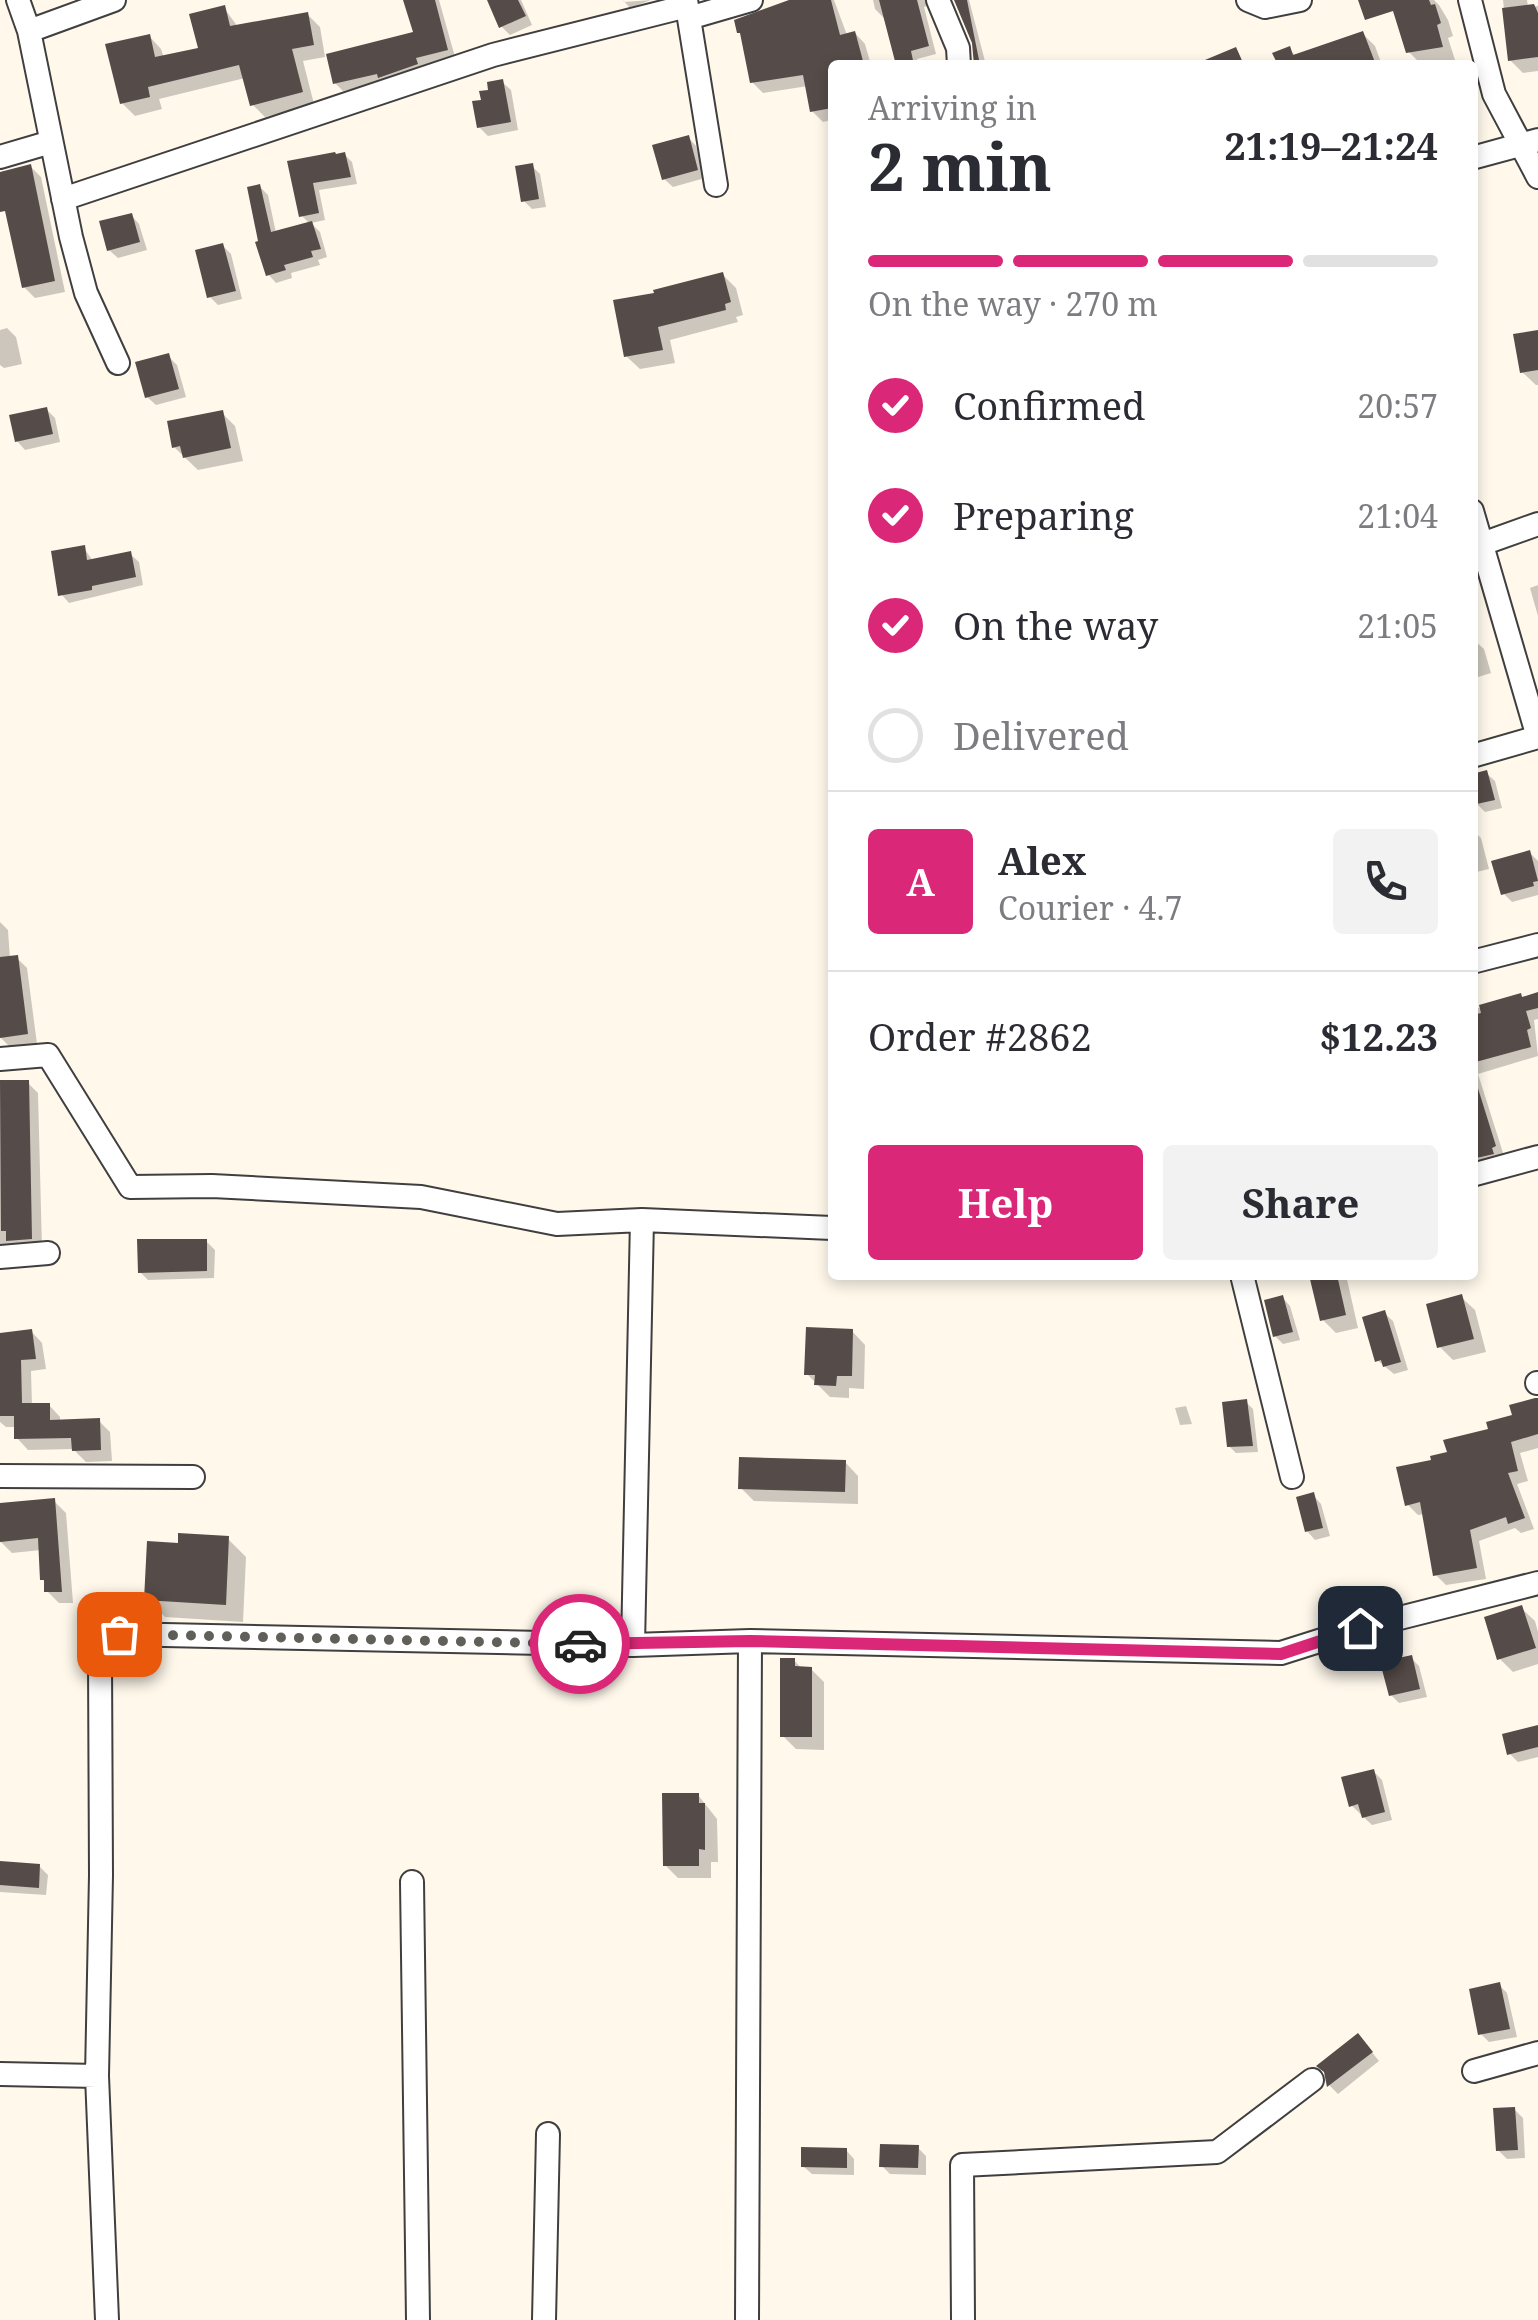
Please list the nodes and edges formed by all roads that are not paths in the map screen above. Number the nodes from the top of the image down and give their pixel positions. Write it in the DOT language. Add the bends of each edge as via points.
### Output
graph roads {
  1 [pos="18,0"];
  2 [pos="114,0"];
  3 [pos="751,0"];
  4 [pos="938,0"];
  5 [pos="1248,0"];
  6 [pos="1300,0"];
  7 [pos="1470,0"];
  8 [pos="687,8"];
  9 [pos="29,31"];
  10 [pos="959,60"];
  11 [pos="51,142"];
  12 [pos="1530,142"];
  13 [pos="1478,156"];
  14 [pos="0,157"];
  15 [pos="1538,177"];
  16 [pos="716,185"];
  17 [pos="63,199"];
  18 [pos="118,363"];
  19 [pos="1538,524"];
  20 [pos="1478,531"];
  21 [pos="1482,544"];
  22 [pos="1536,724"];
  23 [pos="1478,754"];
  24 [pos="1538,944"];
  25 [pos="1478,960"];
  26 [pos="0,1059"];
  27 [pos="1538,1157"];
  28 [pos="1478,1173"];
  29 [pos="642,1220"];
  30 [pos="828,1228"];
  31 [pos="48,1253"];
  32 [pos="0,1257"];
  33 [pos="1243,1280"];
  34 [pos="0,1476"];
  35 [pos="1292,1476"];
  36 [pos="192,1477"];
  37 [pos="1537,1588"];
  38 [pos="750,1641"];
  39 [pos="634,1646"];
  40 [pos="412,1882"];
  41 [pos="1538,2053"];
  42 [pos="1474,2072"];
  43 [pos="0,2074"];
  44 [pos="97,2076"];
  45 [pos="1312,2080"];
  46 [pos="548,2134"];
  47 [pos="107,2320"];
  48 [pos="418,2320"];
  49 [pos="544,2320"];
  50 [pos="747,2320"];
  51 [pos="963,2320"];
  1 -- 9 [label="street"];
  2 -- 9 [label="street"];
  3 -- 8 [label="street"];
  4 -- 10 [label="street"];
  5 -- 6 [label="street" via="1265,6"];
  7 -- 12 [label="street" via="1494,94"];
  8 -- 16 [label="street"];
  8 -- 17 [label="street" via="494,55"];
  9 -- 11 [label="street"];
  11 -- 14 [label="street"];
  11 -- 17 [label="street"];
  12 -- 13 [label="street"];
  12 -- 15 [label="street"];
  17 -- 18 [label="street" via="86,293"];
  19 -- 21 [label="street"];
  20 -- 21 [label="street"];
  21 -- 22 [label="street"];
  22 -- 23 [label="street" via="1538,737"];
  24 -- 25 [label="street"];
  26 -- 29 [label="street" via="48,1054 130,1187 421,1197 557,1224"];
  27 -- 28 [label="street"];
  29 -- 30 [label="street"];
  29 -- 39 [label="street"];
  31 -- 32 [label="street"];
  33 -- 35 [label="street"];
  34 -- 36 [label="street"];
  37 -- 38 [label="street" via="1360,1628 1281,1654"];
  38 -- 39 [label="street"];
  38 -- 50 [label="street"];
  39 -- 44 [label="street" via="140,1632 105,1644"];
  40 -- 48 [label="street"];
  41 -- 42 [label="street"];
  43 -- 44 [label="street"];
  44 -- 47 [label="street"];
  45 -- 51 [label="street" via="1217,2152 962,2165"];
  46 -- 49 [label="street"];
}
